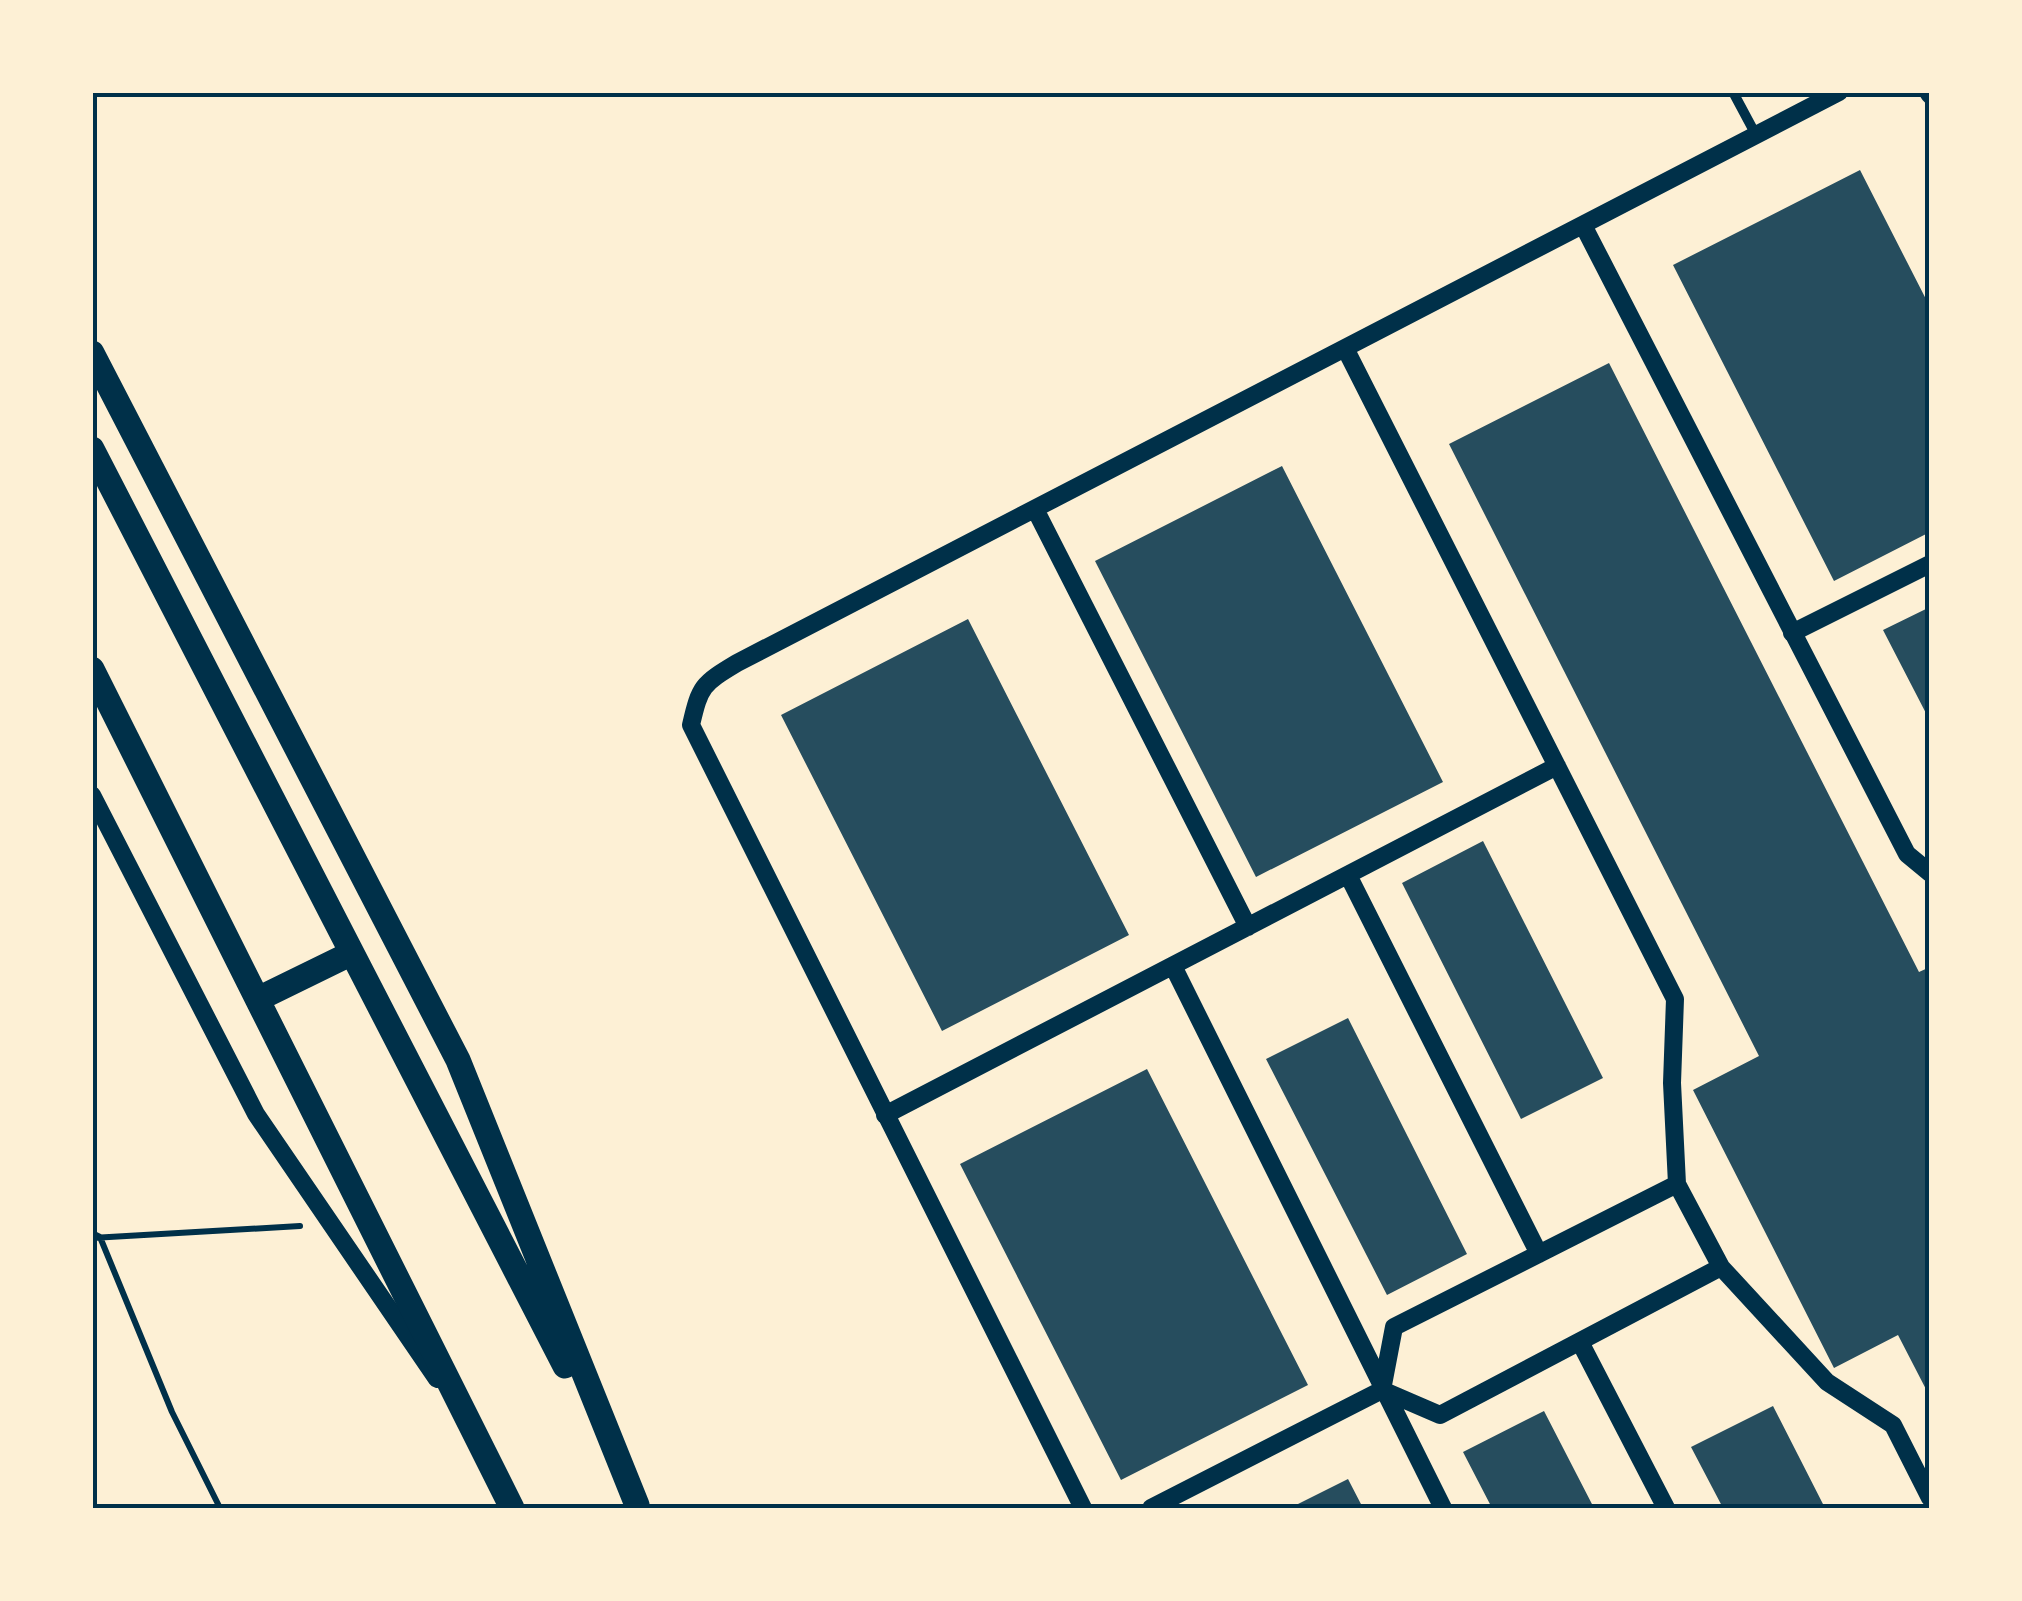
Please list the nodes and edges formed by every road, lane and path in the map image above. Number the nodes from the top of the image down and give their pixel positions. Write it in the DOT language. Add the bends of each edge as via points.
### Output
graph roads {
  1 [pos="1734,92"];
  2 [pos="1839,92"];
  3 [pos="1756,136"];
  4 [pos="1582,226"];
  5 [pos="1344,348"];
  6 [pos="92,353"];
  7 [pos="92,448"];
  8 [pos="1035,508"];
  9 [pos="1930,564"];
  10 [pos="1792,633"];
  11 [pos="92,669"];
  12 [pos="1557,766"];
  13 [pos="92,795"];
  14 [pos="1930,873"];
  15 [pos="1348,875"];
  16 [pos="1248,927"];
  17 [pos="352,952"];
  18 [pos="1173,966"];
  19 [pos="258,999"];
  20 [pos="886,1115"];
  21 [pos="1677,1184"];
  22 [pos="331,1224"];
  23 [pos="95,1236"];
  24 [pos="1540,1254"];
  25 [pos="1721,1267"];
  26 [pos="1580,1342"];
  27 [pos="1382,1390"];
  28 [pos="476,1436"];
  29 [pos="1930,1498"];
  30 [pos="638,1507"];
  31 [pos="220,1508"];
  32 [pos="512,1508"];
  33 [pos="1083,1508"];
  34 [pos="1152,1508"];
  35 [pos="1443,1508"];
  36 [pos="1666,1508"];
  1 -- 3 [label="street"];
  2 -- 3 [label="street"];
  3 -- 4 [label="street"];
  4 -- 5 [label="street"];
  4 -- 10 [label="street"];
  5 -- 8 [label="street"];
  5 -- 12 [label="street"];
  6 -- 30 [label="main road" via="458,1060"];
  7 -- 17 [label="main road"];
  8 -- 16 [label="street"];
  8 -- 20 [label="street" via="737,663 699,691 691,725"];
  9 -- 10 [label="street"];
  10 -- 14 [label="street" via="1907,854"];
  11 -- 19 [label="main road"];
  12 -- 15 [label="street"];
  12 -- 21 [label="street" via="1676,999"];
  13 -- 22 [label="street" via="256,1114"];
  15 -- 16 [label="street"];
  15 -- 24 [label="street"];
  16 -- 18 [label="street"];
  17 -- 19 [label="main road"];
  17 -- 30 [label="main road"];
  18 -- 20 [label="street"];
  18 -- 27 [label="street"];
  19 -- 28 [label="main road"];
  20 -- 33 [label="street"];
  21 -- 24 [label="street"];
  21 -- 25 [label="street"];
  22 -- 23 [label="path"];
  22 -- 28 [label="street"];
  23 -- 31 [label="path"];
  24 -- 27 [label="street" via="1394,1328"];
  25 -- 26 [label="street"];
  25 -- 29 [label="street" via="1826,1382 1892,1426"];
  26 -- 27 [label="street" via="1440,1416"];
  26 -- 36 [label="street"];
  27 -- 34 [label="street"];
  27 -- 35 [label="street"];
  28 -- 32 [label="main road"];
}
